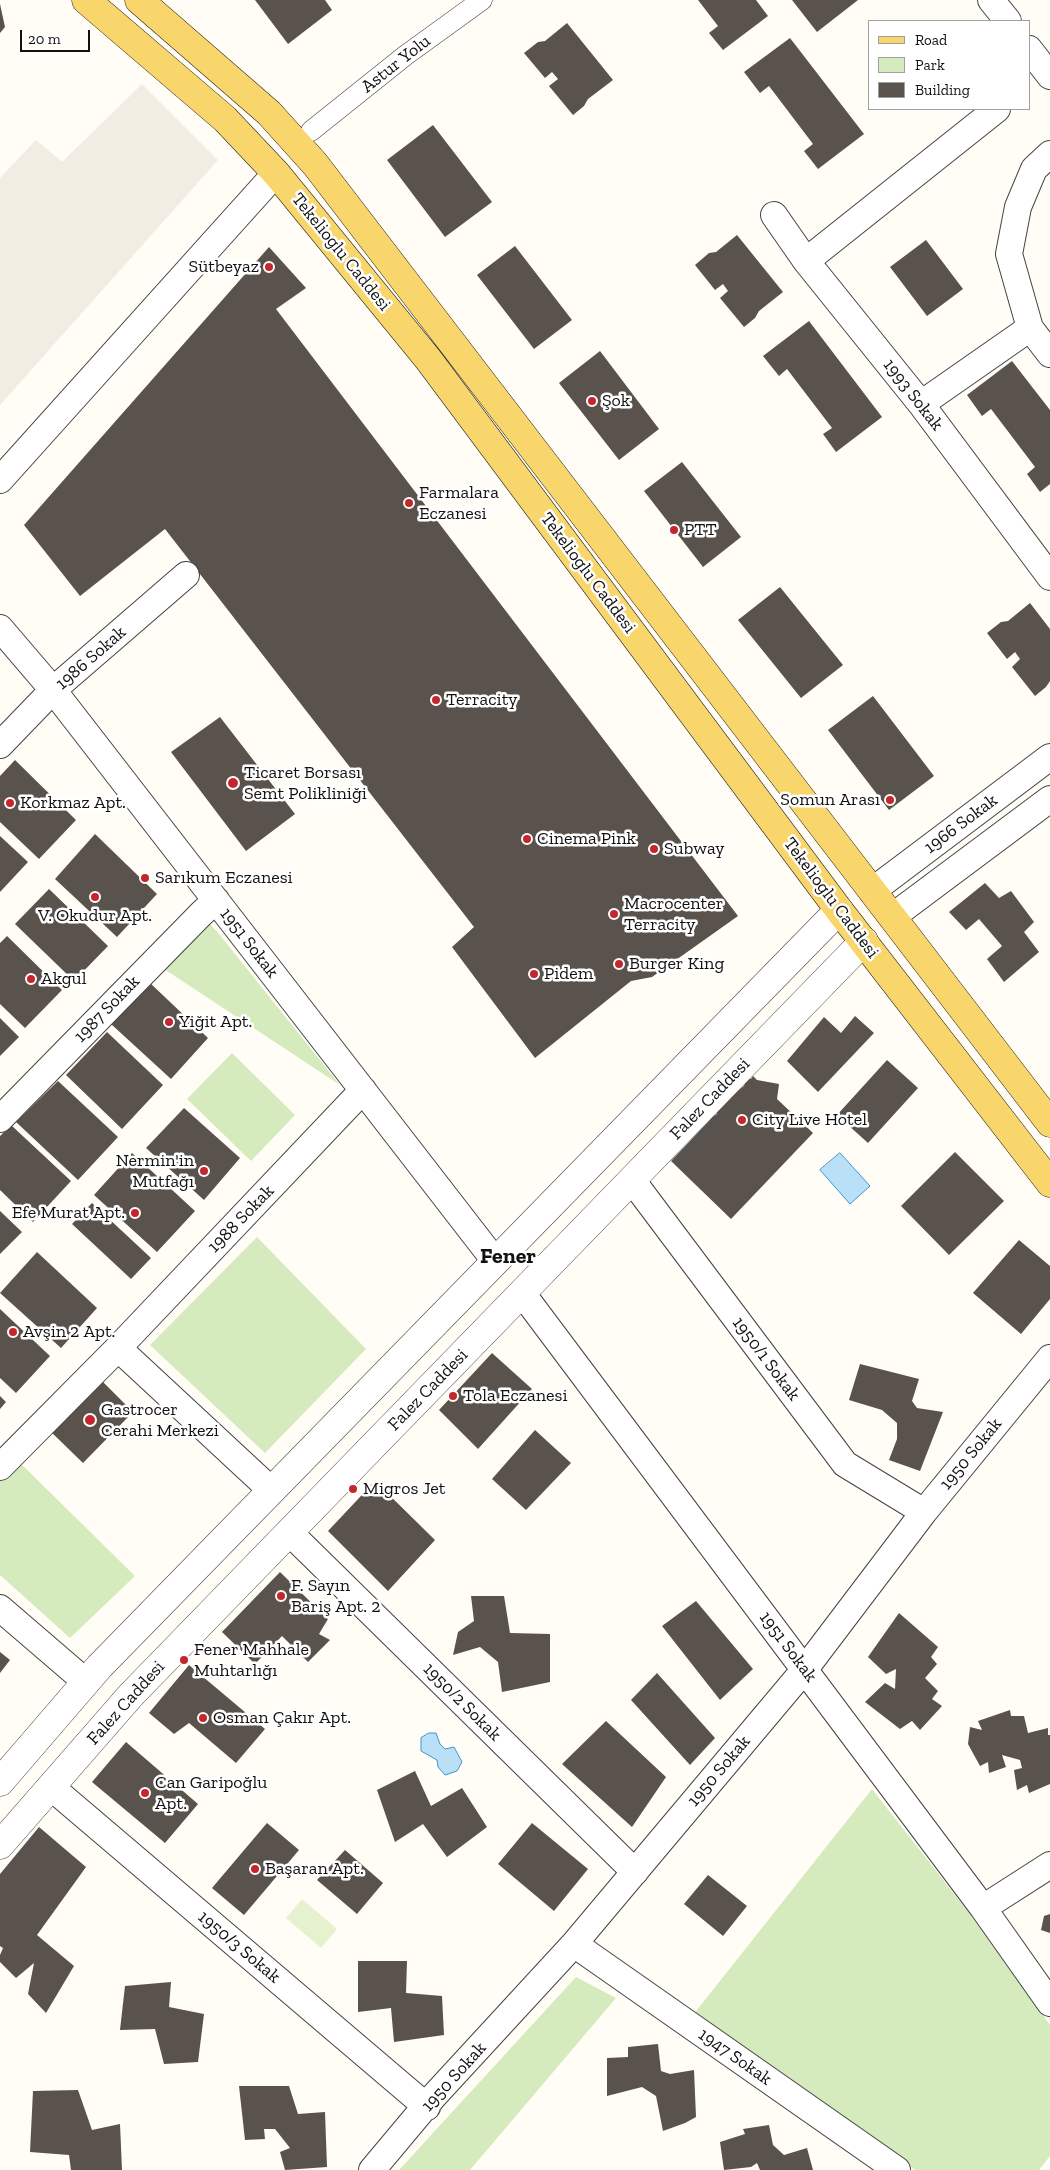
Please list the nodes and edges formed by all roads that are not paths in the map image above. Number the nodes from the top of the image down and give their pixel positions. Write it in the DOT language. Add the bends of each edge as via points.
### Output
graph roads {
  1 [pos="86,0"];
  2 [pos="139,0"];
  3 [pos="482,0"];
  4 [pos="991,0"];
  5 [pos="1007,20"];
  6 [pos="1030,50"];
  7 [pos="1041,76"];
  8 [pos="996,110"];
  9 [pos="311,131"];
  10 [pos="1050,154"];
  11 [pos="276,173"];
  12 [pos="774,215"];
  13 [pos="806,261"];
  14 [pos="1030,328"];
  15 [pos="1050,354"];
  16 [pos="920,404"];
  17 [pos="0,480"];
  18 [pos="186,575"];
  19 [pos="1050,577"];
  20 [pos="0,628"];
  21 [pos="53,690"];
  22 [pos="0,745"];
  23 [pos="1050,757"];
  24 [pos="1050,799"];
  25 [pos="872,891"];
  26 [pos="216,900"];
  27 [pos="839,910"];
  28 [pos="892,917"];
  29 [pos="864,942"];
  30 [pos="363,1090"];
  31 [pos="0,1119"];
  32 [pos="1050,1123"];
  33 [pos="632,1180"];
  34 [pos="1050,1183"];
  35 [pos="494,1261"];
  36 [pos="522,1293"];
  37 [pos="118,1348"];
  38 [pos="1050,1358"];
  39 [pos="0,1467"];
  40 [pos="271,1490"];
  41 [pos="924,1512"];
  42 [pos="289,1532"];
  43 [pos="0,1608"];
  44 [pos="805,1669"];
  45 [pos="86,1682"];
  46 [pos="0,1782"];
  47 [pos="51,1787"];
  48 [pos="0,1845"];
  49 [pos="1050,1865"];
  50 [pos="635,1872"];
  51 [pos="983,1908"];
  52 [pos="574,1944"];
  53 [pos="1050,2003"];
  54 [pos="427,2107"];
  55 [pos="372,2170"];
  56 [pos="896,2170"];
  1 -- 11 [label="main road, Tekelioglu Caddesi" via="225,119"];
  2 -- 25 [label="main road, Tekelioglu Caddesi" via="269,113 316,164"];
  3 -- 9 [label="street, Astur Yolu" via="406,55"];
  4 -- 5 [label="street"];
  6 -- 7 [label="street"];
  8 -- 13 [label="street"];
  10 -- 14 [label="street" via="1034,169 1018,207 1009,254"];
  11 -- 17 [label="street"];
  11 -- 27 [label="main road, Tekelioglu Caddesi" via="428,358"];
  12 -- 13 [label="street, 1993 Sokak"];
  13 -- 16 [label="street, 1993 Sokak"];
  14 -- 15 [label="street"];
  14 -- 16 [label="street"];
  16 -- 19 [label="street, 1993 Sokak"];
  18 -- 21 [label="street, 1986 Sokak"];
  20 -- 21 [label="street, 1951 Sokak"];
  21 -- 22 [label="street, 1986 Sokak"];
  21 -- 26 [label="street, 1951 Sokak"];
  23 -- 25 [label="street, 1966 Sokak"];
  24 -- 28 [label="street, 1966 Sokak"];
  25 -- 28 [label="main road, Tekelioglu Caddesi"];
  26 -- 30 [label="street, 1951 Sokak"];
  26 -- 31 [label="street, 1987 Sokak"];
  27 -- 29 [label="main road, Tekelioglu Caddesi"];
  27 -- 35 [label="street"];
  28 -- 32 [label="main road, Tekelioglu Caddesi"];
  29 -- 33 [label="street, Falez Caddesi"];
  29 -- 34 [label="main road, Tekelioglu Caddesi"];
  30 -- 35 [label="street, 1951 Sokak"];
  30 -- 37 [label="street, 1988 Sokak"];
  33 -- 36 [label="street, Falez Caddesi"];
  33 -- 41 [label="street, 1950/1 Sokak" via="845,1464"];
  35 -- 36 [label="street"];
  35 -- 40 [label="street"];
  36 -- 42 [label="street, Falez Caddesi"];
  36 -- 44 [label="street, 1951 Sokak"];
  37 -- 39 [label="street, 1988 Sokak"];
  37 -- 40 [label="street"];
  38 -- 41 [label="street, 1950 Sokak"];
  40 -- 45 [label="street"];
  41 -- 44 [label="street, 1950 Sokak"];
  42 -- 47 [label="street, Falez Caddesi" via="131,1695"];
  42 -- 50 [label="street, 1950/2 Sokak"];
  43 -- 45 [label="street"];
  44 -- 50 [label="street, 1950 Sokak"];
  44 -- 51 [label="street, 1951 Sokak"];
  45 -- 46 [label="street"];
  47 -- 48 [label="street, Falez Caddesi"];
  47 -- 54 [label="street, 1950/3 Sokak"];
  49 -- 51 [label="street"];
  50 -- 52 [label="street, 1950 Sokak"];
  51 -- 53 [label="street, 1951 Sokak"];
  52 -- 54 [label="street, 1950 Sokak"];
  52 -- 56 [label="street, 1947 Sokak"];
  54 -- 55 [label="street, 1950 Sokak"];
}
